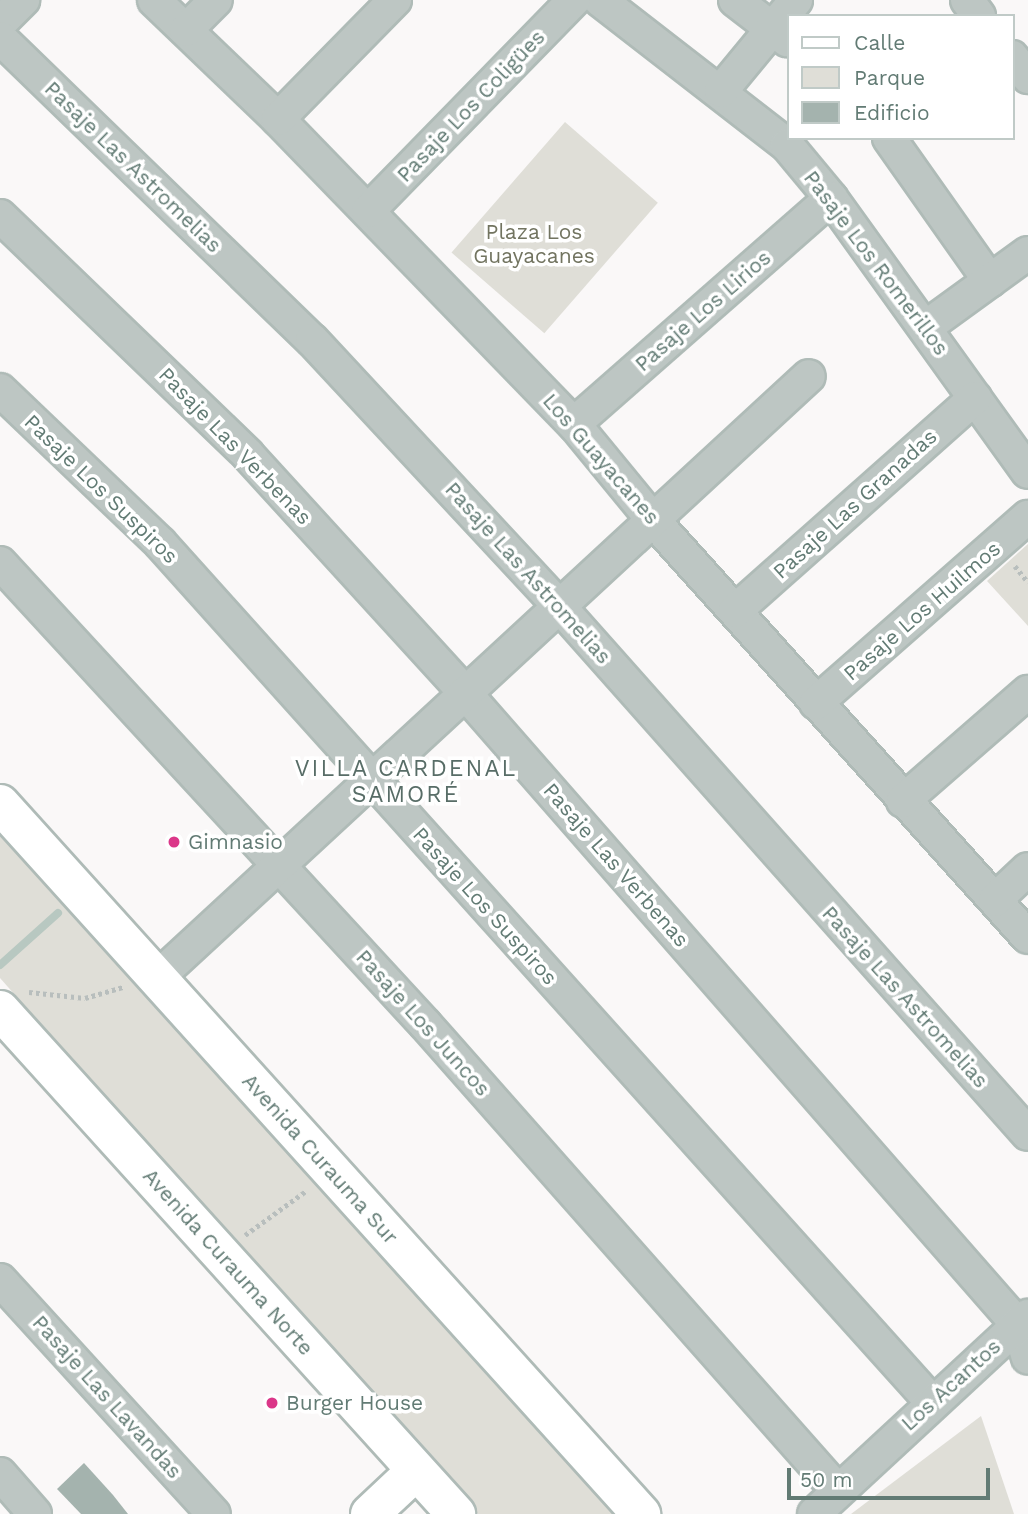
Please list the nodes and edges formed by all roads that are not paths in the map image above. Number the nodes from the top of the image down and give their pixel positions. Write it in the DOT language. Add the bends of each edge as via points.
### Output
graph roads {
  1 [pos="23,0"];
  2 [pos="154,0"];
  3 [pos="216,0"];
  4 [pos="395,0"];
  5 [pos="574,0"];
  6 [pos="600,0"];
  7 [pos="735,0"];
  8 [pos="0,23"];
  9 [pos="186,30"];
  10 [pos="780,35"];
  11 [pos="0,38"];
  12 [pos="1014,60"];
  13 [pos="1028,77"];
  14 [pos="721,91"];
  15 [pos="278,119"];
  16 [pos="890,140"];
  17 [pos="831,198"];
  18 [pos="368,211"];
  19 [pos="0,216"];
  20 [pos="1028,253"];
  21 [pos="990,281"];
  22 [pos="926,327"];
  23 [pos="809,376"];
  24 [pos="0,390"];
  25 [pos="975,398"];
  26 [pos="574,424"];
  27 [pos="1028,472"];
  28 [pos="1028,517"];
  29 [pos="652,519"];
  30 [pos="0,563"];
  31 [pos="559,606"];
  32 [pos="735,611"];
  33 [pos="1028,692"];
  34 [pos="465,693"];
  35 [pos="816,703"];
  36 [pos="372,779"];
  37 [pos="903,801"];
  38 [pos="0,804"];
  39 [pos="280,866"];
  40 [pos="1028,870"];
  41 [pos="995,900"];
  42 [pos="1028,937"];
  43 [pos="157,978"];
  44 [pos="12,1001"];
  45 [pos="1028,1135"];
  46 [pos="0,1280"];
  47 [pos="1023,1320"];
  48 [pos="1028,1357"];
  49 [pos="931,1401"];
  50 [pos="416,1471"];
  51 [pos="0,1474"];
  52 [pos="838,1491"];
  53 [pos="35,1514"];
  54 [pos="214,1514"];
  55 [pos="370,1514"];
  56 [pos="456,1514"];
  57 [pos="641,1514"];
  58 [pos="814,1514"];
  1 -- 8 [label="street"];
  2 -- 9 [label="street, Los Guayacanes"];
  3 -- 9 [label="street"];
  4 -- 15 [label="street"];
  5 -- 18 [label="street, Pasaje Los Coligües"];
  6 -- 14 [label="street, Pasaje Los Romerillos"];
  7 -- 10 [label="street"];
  9 -- 15 [label="street, Los Guayacanes"];
  10 -- 14 [label="street"];
  11 -- 31 [label="street, Pasaje Las Astromelias" via="312,340"];
  12 -- 13 [label="street"];
  14 -- 17 [label="street, Pasaje Los Romerillos" via="787,145"];
  15 -- 18 [label="street, Los Guayacanes"];
  16 -- 21 [label="street"];
  17 -- 22 [label="street, Pasaje Los Romerillos"];
  17 -- 26 [label="street, Pasaje Los Lirios"];
  18 -- 26 [label="street, Los Guayacanes"];
  19 -- 34 [label="street, Pasaje Las Verbenas" via="248,455"];
  20 -- 21 [label="street"];
  21 -- 22 [label="street"];
  22 -- 25 [label="street, Pasaje Los Romerillos"];
  23 -- 29 [label="street"];
  24 -- 36 [label="street, Pasaje Los Suspiros" via="160,543"];
  25 -- 27 [label="street, Pasaje Los Romerillos"];
  25 -- 32 [label="street, Pasaje Las Granadas"];
  26 -- 29 [label="street, Los Guayacanes"];
  28 -- 35 [label="street, Pasaje Los Huilmos"];
  29 -- 31 [label="street"];
  29 -- 32 [label="street, Los Guayacanes"];
  30 -- 39 [label="street, Pasaje Los Juncos"];
  31 -- 34 [label="street"];
  31 -- 45 [label="street, Pasaje Las Astromelias"];
  32 -- 35 [label="street, Los Guayacanes"];
  33 -- 37 [label="street"];
  34 -- 36 [label="street"];
  34 -- 47 [label="street, Pasaje Las Verbenas"];
  35 -- 37 [label="street, Los Guayacanes"];
  36 -- 39 [label="street"];
  36 -- 49 [label="street, Pasaje Los Suspiros"];
  37 -- 41 [label="street, Los Guayacanes"];
  38 -- 43 [label="street, Avenida Curauma Sur"];
  39 -- 43 [label="street"];
  39 -- 52 [label="street, Pasaje Los Juncos"];
  40 -- 41 [label="street"];
  41 -- 42 [label="street, Los Guayacanes"];
  43 -- 57 [label="street, Avenida Curauma Sur"];
  44 -- 50 [label="street, Avenida Curauma Norte" via="220,1254"];
  46 -- 54 [label="street, Pasaje Las Lavandas"];
  47 -- 48 [label="street, Pasaje Las Verbenas"];
  47 -- 49 [label="street, Los Acantos"];
  49 -- 52 [label="street, Los Acantos"];
  50 -- 55 [label="street"];
  50 -- 56 [label="street, Avenida Curauma Norte"];
  51 -- 53 [label="street"];
  52 -- 58 [label="street, Los Acantos"];
}
